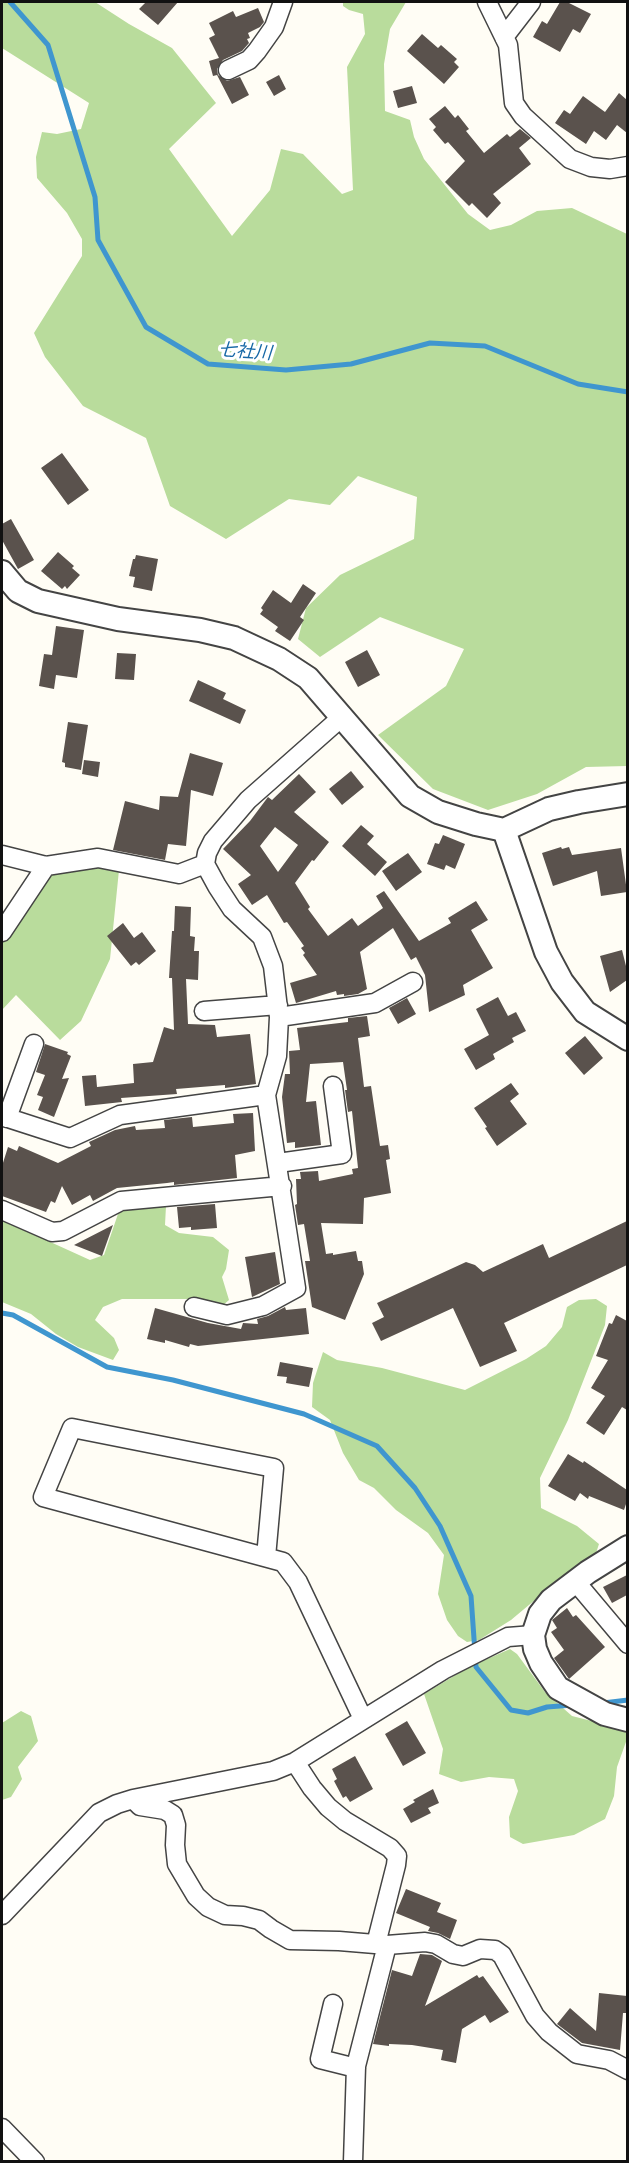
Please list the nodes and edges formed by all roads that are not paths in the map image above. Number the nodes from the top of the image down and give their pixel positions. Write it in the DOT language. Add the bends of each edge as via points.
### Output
graph roads {
  1 [pos="283,2"];
  2 [pos="487,2"];
  3 [pos="531,2"];
  4 [pos="504,37"];
  5 [pos="228,70"];
  6 [pos="627,166"];
  7 [pos="2,572"];
  8 [pos="343,716"];
  9 [pos="627,794"];
  10 [pos="504,830"];
  11 [pos="2,855"];
  12 [pos="205,864"];
  13 [pos="46,866"];
  14 [pos="2,932"];
  15 [pos="413,982"];
  16 [pos="204,1011"];
  17 [pos="278,1011"];
  18 [pos="627,1039"];
  19 [pos="34,1044"];
  20 [pos="333,1086"];
  21 [pos="266,1095"];
  22 [pos="4,1117"];
  23 [pos="278,1163"];
  24 [pos="282,1185"];
  25 [pos="2,1210"];
  26 [pos="194,1307"];
  27 [pos="627,1547"];
  28 [pos="266,1557"];
  29 [pos="575,1581"];
  30 [pos="533,1635"];
  31 [pos="627,1644"];
  32 [pos="363,1719"];
  33 [pos="627,1720"];
  34 [pos="295,1762"];
  35 [pos="133,1799"];
  36 [pos="2,1915"];
  37 [pos="382,1944"];
  38 [pos="333,2004"];
  39 [pos="356,2068"];
  40 [pos="627,2070"];
  41 [pos="2,2128"];
  42 [pos="35,2162"];
  43 [pos="353,2162"];
  1 -- 5 [label="street" via="274,27 257,51 249,60"];
  2 -- 4 [label="street"];
  3 -- 4 [label="street"];
  4 -- 6 [label="street" via="514,103 523,116 570,159 591,167"];
  7 -- 8 [label="street" via="18,591 38,601 234,638 308,678"];
  8 -- 10 [label="street" via="410,796 438,812"];
  8 -- 12 [label="street" via="248,800 213,841"];
  9 -- 10 [label="street" via="549,808"];
  10 -- 18 [label="street" via="546,952 562,982 585,1012"];
  11 -- 13 [label="street"];
  12 -- 13 [label="street" via="179,874 98,858"];
  12 -- 17 [label="street" via="232,909 262,937 273,966"];
  13 -- 14 [label="street"];
  15 -- 17 [label="street" via="375,1003"];
  16 -- 17 [label="street"];
  17 -- 21 [label="street" via="277,1056"];
  19 -- 22 [label="street"];
  20 -- 23 [label="street" via="342,1154"];
  21 -- 22 [label="street" via="120,1115 70,1138"];
  21 -- 23 [label="street"];
  23 -- 24 [label="street"];
  24 -- 25 [label="street" via="120,1201 63,1231 52,1232"];
  24 -- 26 [label="street" via="296,1288 264,1306 227,1315"];
  27 -- 29 [label="street"];
  28 -- 28 [label="street" via="43,1497 72,1428 274,1468"];
  28 -- 32 [label="street" via="283,1562 298,1582"];
  29 -- 30 [label="street" via="545,1607"];
  29 -- 31 [label="street"];
  30 -- 32 [label="street" via="508,1637 443,1670"];
  30 -- 33 [label="street" via="541,1663 558,1688 605,1714"];
  32 -- 34 [label="street"];
  34 -- 35 [label="street" via="273,1771"];
  34 -- 37 [label="street" via="328,1807 397,1856"];
  35 -- 36 [label="street" via="99,1813"];
  35 -- 37 [label="street" via="140,1806 173,1815 177,1864 196,1896 208,1907 225,1915 260,1920 290,1940"];
  37 -- 39 [label="street"];
  37 -- 40 [label="street" via="425,1942 463,1956 480,1949 495,1950 502,1955 535,2016 549,2032 577,2054 609,2060"];
  38 -- 39 [label="street" via="320,2059"];
  39 -- 43 [label="street"];
  41 -- 42 [label="street"];
}
